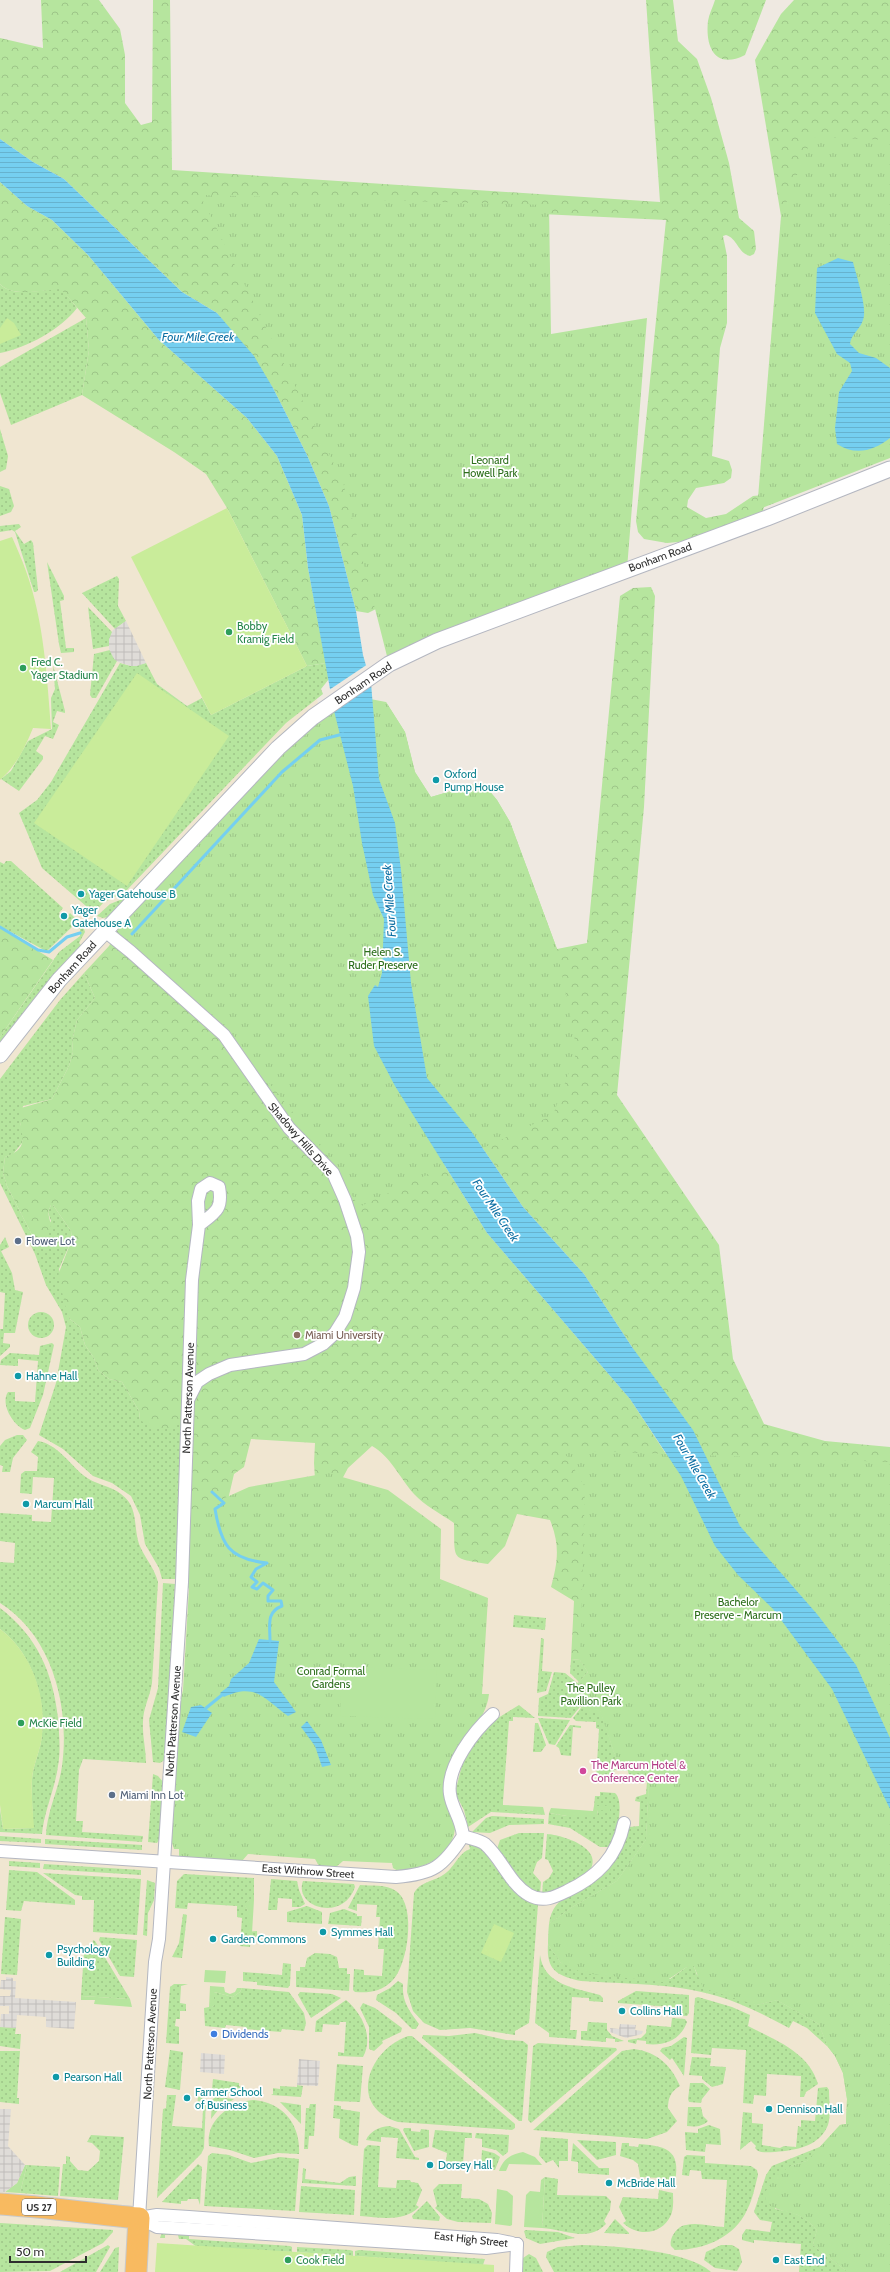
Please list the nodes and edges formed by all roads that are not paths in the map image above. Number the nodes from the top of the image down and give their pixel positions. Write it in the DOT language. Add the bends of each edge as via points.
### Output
graph roads {
  1 [pos="890,469"];
  2 [pos="105,931"];
  3 [pos="0,1055"];
  4 [pos="199,1225"];
  5 [pos="188,1399"];
  6 [pos="493,1714"];
  7 [pos="624,1823"];
  8 [pos="463,1836"];
  9 [pos="0,1851"];
  10 [pos="163,1862"];
  11 [pos="0,2204"];
  12 [pos="0,2212"];
  13 [pos="78,2213"];
  14 [pos="140,2218"];
  15 [pos="136,2272"];
  16 [pos="516,2272"];
  1 -- 2 [label="street, Bonham Road" via="455,634 389,664 326,708 278,748"];
  2 -- 3 [label="street, Bonham Road" via="59,980"];
  2 -- 5 [label="street, Shadowy Hills Drive" via="224,1035 289,1128 332,1173 345,1200 357,1236 359,1252 354,1288 344,1317 335,1333 323,1344 304,1354 230,1365 209,1374 197,1382"];
  4 -- 5 [label="street, North Patterson Avenue" via="192,1280"];
  5 -- 10 [label="street, North Patterson Avenue" via="182,1582"];
  6 -- 8 [label="street" via="471,1737 455,1768 450,1785 451,1801 459,1815"];
  7 -- 8 [label="street" via="622,1835 608,1860 586,1882 554,1898 541,1899 522,1891 485,1844"];
  8 -- 10 [label="street, East Withrow Street" via="439,1866 420,1875 396,1877"];
  9 -- 10 [label="street, East Withrow Street"];
  10 -- 14 [label="street, North Patterson Avenue"];
  11 -- 13 [label="highway, East High Street / US 27" via="58,2208"];
  12 -- 13 [label="highway, East High Street / US 27" via="57,2216"];
  13 -- 14 [label="highway, East High Street / US 27"];
  14 -- 15 [label="highway"];
  14 -- 16 [label="street, East High Street" via="157,2215 498,2240 517,2244"];
}
